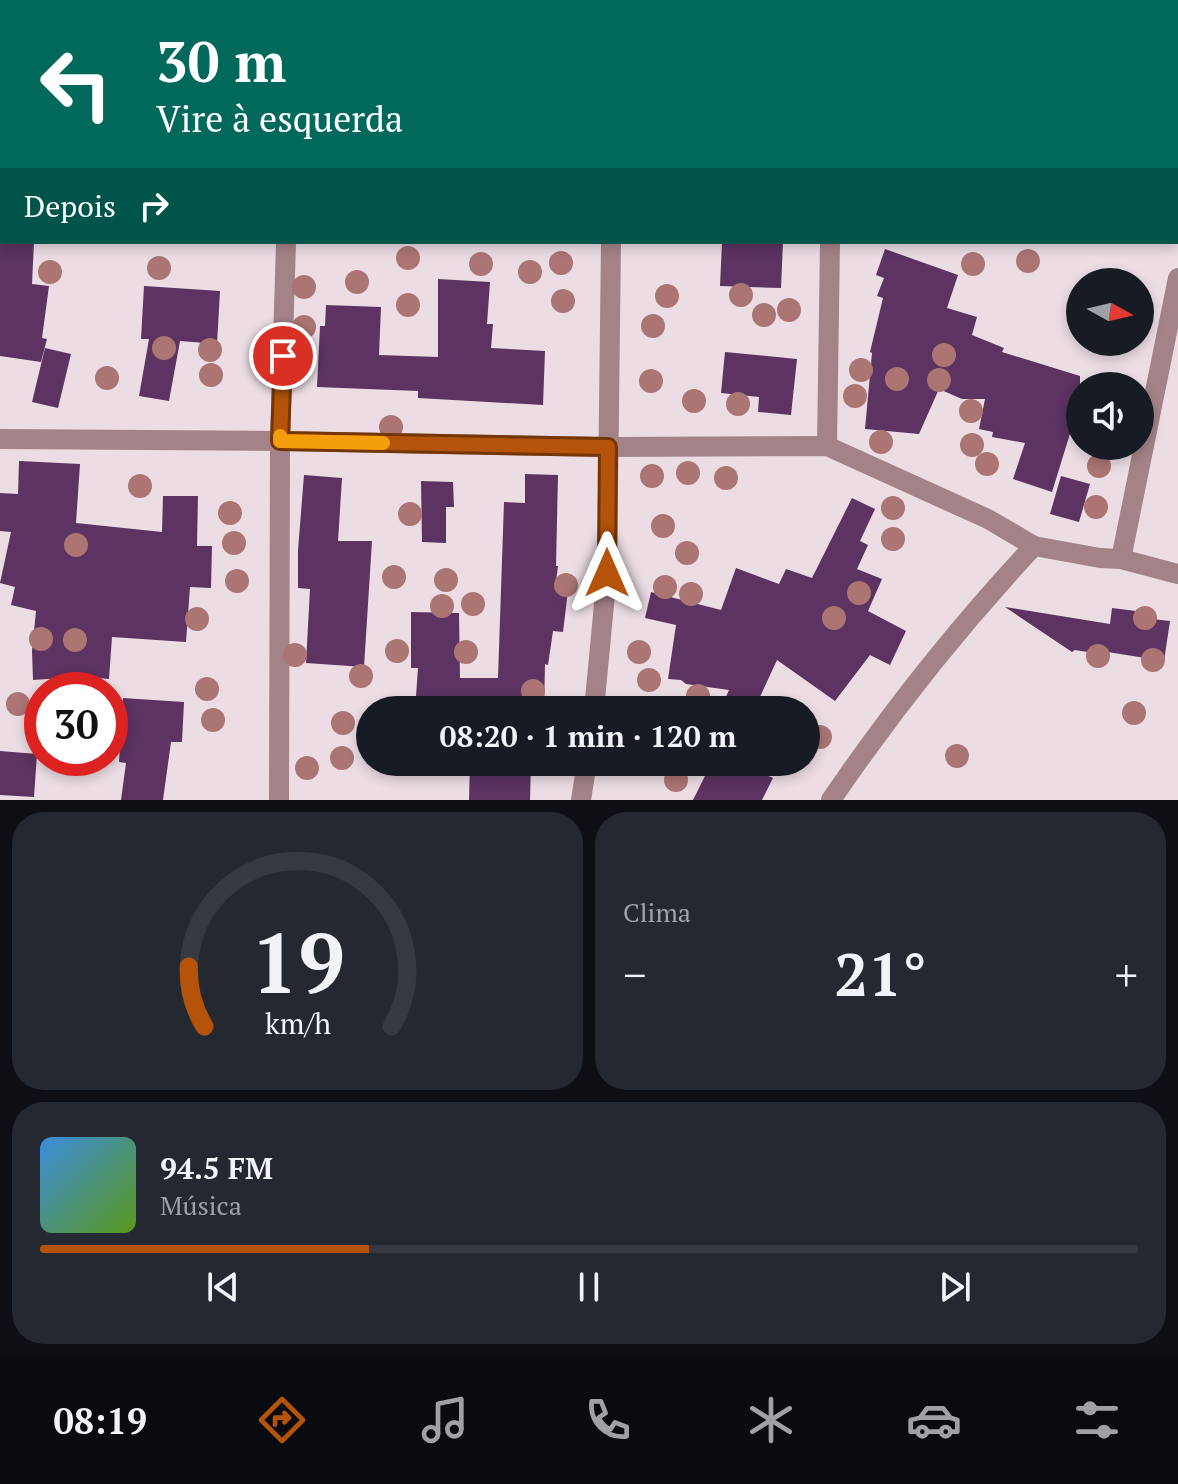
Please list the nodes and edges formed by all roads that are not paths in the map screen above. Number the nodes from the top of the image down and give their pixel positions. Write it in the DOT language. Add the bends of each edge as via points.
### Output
graph roads {
  1 [pos="286,244"];
  2 [pos="611,244"];
  3 [pos="830,244"];
  4 [pos="1178,278"];
  5 [pos="0,439"];
  6 [pos="280,441"];
  7 [pos="827,446"];
  8 [pos="608,447"];
  9 [pos="1034,546"];
  10 [pos="1121,559"];
  11 [pos="1178,574"];
  12 [pos="595,696"];
  13 [pos="585,776"];
  14 [pos="279,800"];
  15 [pos="581,800"];
  16 [pos="831,800"];
  1 -- 6 [label="street"];
  2 -- 8 [label="street"];
  3 -- 7 [label="street"];
  4 -- 10 [label="street"];
  5 -- 6 [label="street"];
  6 -- 8 [label="street"];
  6 -- 14 [label="street"];
  7 -- 8 [label="street"];
  7 -- 9 [label="street" via="988,519"];
  8 -- 12 [label="street" via="607,573"];
  9 -- 10 [label="street"];
  9 -- 16 [label="street" via="870,743"];
  10 -- 11 [label="street"];
  13 -- 15 [label="street"];
}
